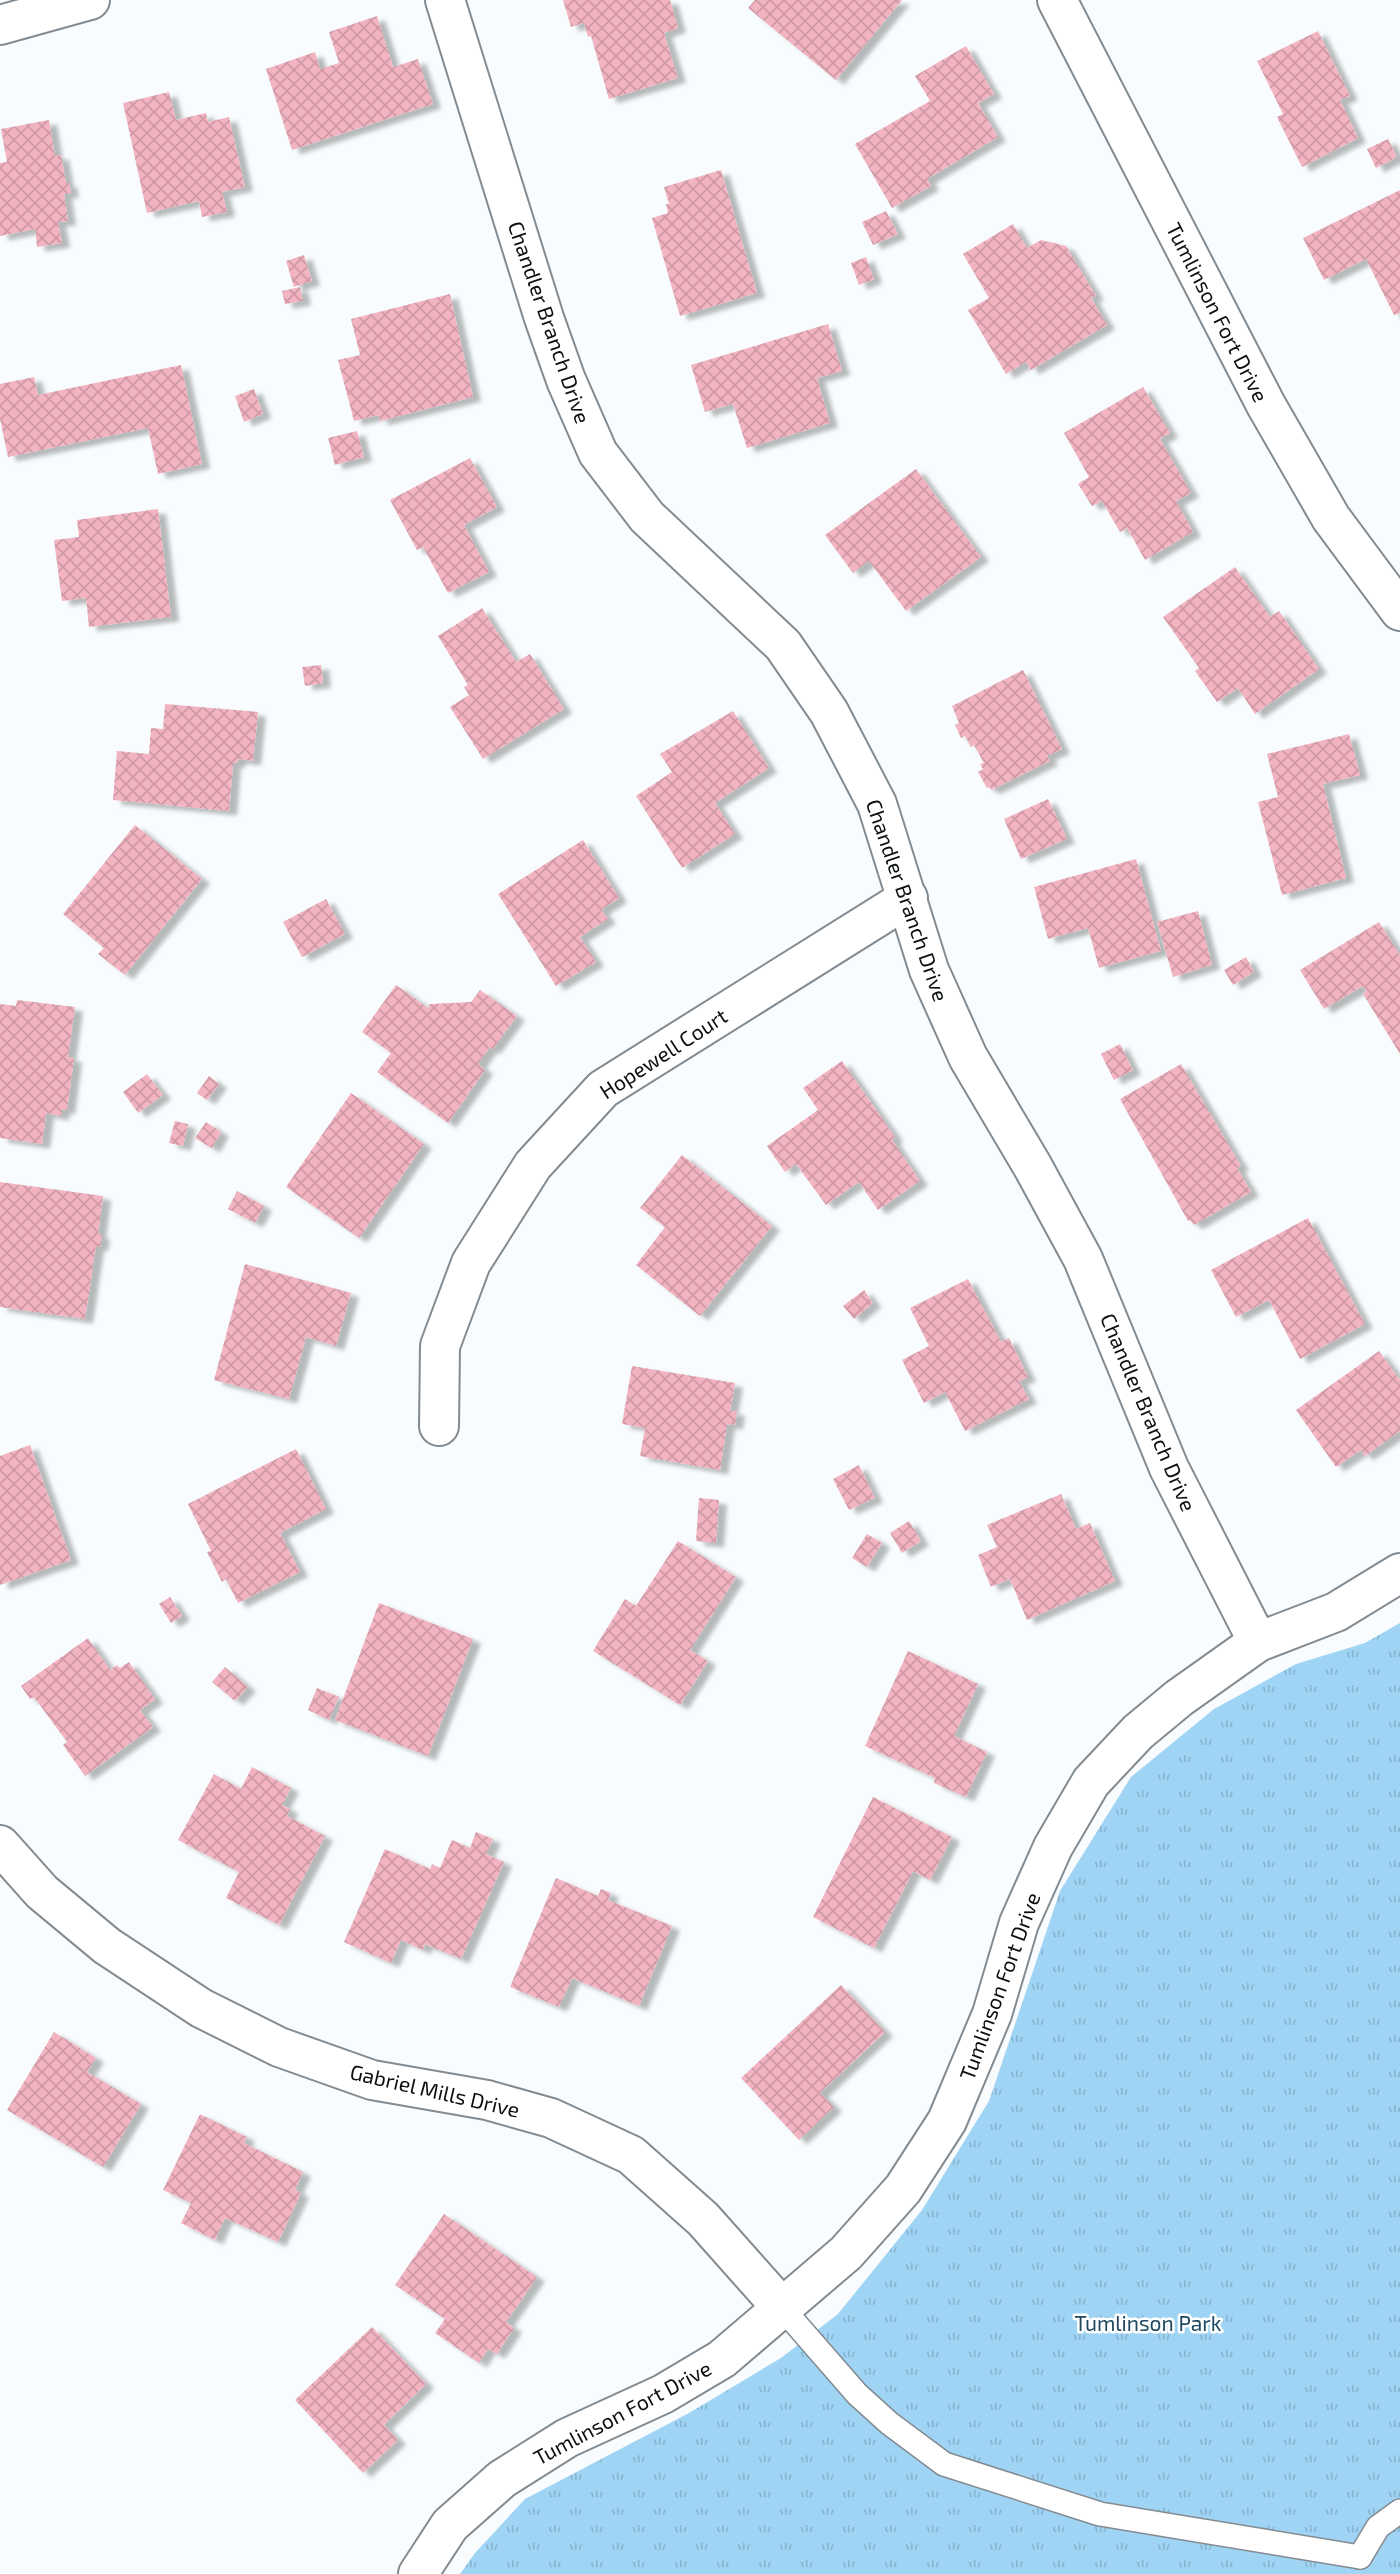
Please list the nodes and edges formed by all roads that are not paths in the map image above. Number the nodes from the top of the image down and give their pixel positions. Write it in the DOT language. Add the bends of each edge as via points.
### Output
graph roads {
  1 [pos="90,0"];
  2 [pos="445,0"];
  3 [pos="1057,0"];
  4 [pos="0,25"];
  5 [pos="1400,611"];
  6 [pos="908,898"];
  7 [pos="439,1426"];
  8 [pos="1400,1573"];
  9 [pos="1258,1642"];
  10 [pos="0,1845"];
  11 [pos="783,2309"];
  12 [pos="1400,2511"];
  13 [pos="1364,2565"];
  14 [pos="418,2574"];
  1 -- 4 [label="street"];
  2 -- 6 [label="street, Chandler Branch Drive" via="544,318 598,453 647,517 783,645 829,712 877,804"];
  3 -- 5 [label="street, Tumlinson Fort Drive" via="1266,405 1331,519"];
  6 -- 7 [label="street, Hopewell Court" via="603,1089 533,1165 471,1263 444,1334"];
  6 -- 9 [label="street, Chandler Branch Drive" via="929,970 968,1057 1083,1259 1169,1468"];
  8 -- 9 [label="street, Tumlinson Fort Drive" via="1336,1612"];
  9 -- 11 [label="street, Tumlinson Fort Drive" via="1138,1732 1091,1782 1053,1847 1019,1923 992,2014 947,2121 903,2189 846,2253"];
  10 -- 11 [label="street, Gabriel Mills Drive" via="42,1892 107,1946 201,2008 279,2047 372,2080 487,2100 551,2118 631,2155 703,2218"];
  11 -- 13 [label="lane" via="857,2394 944,2464 1100,2514"];
  11 -- 14 [label="street, Tumlinson Fort Drive" via="722,2359 663,2393 567,2438 502,2479 450,2525"];
  12 -- 13 [label="lane" via="1378,2527"];
}
